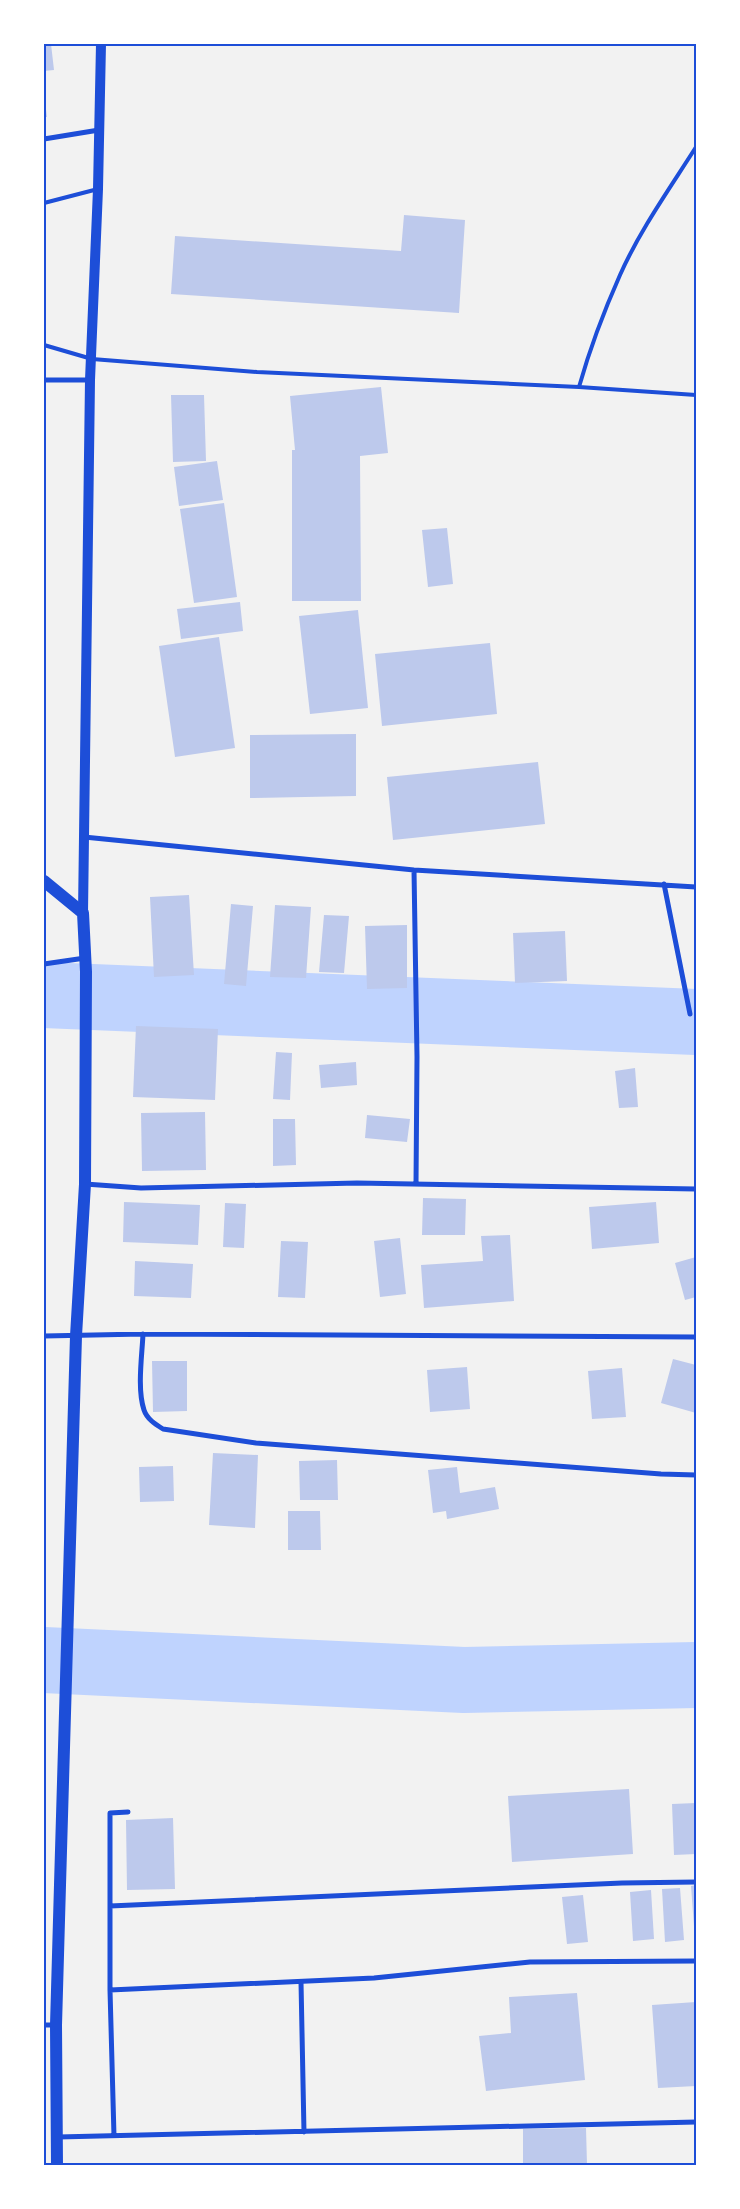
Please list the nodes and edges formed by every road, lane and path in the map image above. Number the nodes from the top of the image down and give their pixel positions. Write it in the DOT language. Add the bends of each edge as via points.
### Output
graph roads {
  1 [pos="101,44"];
  2 [pos="99,130"];
  3 [pos="44,139"];
  4 [pos="696,146"];
  5 [pos="98,189"];
  6 [pos="44,203"];
  7 [pos="44,345"];
  8 [pos="92,359"];
  9 [pos="44,380"];
  10 [pos="90,380"];
  11 [pos="580,387"];
  12 [pos="696,395"];
  13 [pos="84,837"];
  14 [pos="414,870"];
  15 [pos="44,881"];
  16 [pos="664,884"];
  17 [pos="696,887"];
  18 [pos="83,913"];
  19 [pos="86,958"];
  20 [pos="44,964"];
  21 [pos="690,1014"];
  22 [pos="85,1184"];
  23 [pos="416,1184"];
  24 [pos="696,1189"];
  25 [pos="142,1334"];
  26 [pos="44,1336"];
  27 [pos="76,1336"];
  28 [pos="696,1338"];
  29 [pos="696,1475"];
  30 [pos="128,1812"];
  31 [pos="696,1882"];
  32 [pos="110,1906"];
  33 [pos="696,1961"];
  34 [pos="301,1982"];
  35 [pos="110,1990"];
  36 [pos="50,2025"];
  37 [pos="696,2122"];
  38 [pos="304,2132"];
  39 [pos="114,2136"];
  40 [pos="57,2137"];
  41 [pos="57,2165"];
  1 -- 2 [label="main road"];
  2 -- 3 [label="street"];
  2 -- 5 [label="main road"];
  4 -- 11 [label="lane" via="620,274 592,344"];
  5 -- 6 [label="lane"];
  5 -- 8 [label="main road"];
  7 -- 8 [label="lane"];
  8 -- 10 [label="main road"];
  8 -- 11 [label="lane" via="348,378"];
  9 -- 10 [label="street"];
  10 -- 13 [label="main road"];
  11 -- 12 [label="lane"];
  13 -- 14 [label="street"];
  13 -- 18 [label="main road"];
  14 -- 16 [label="street"];
  14 -- 23 [label="street"];
  15 -- 18 [label="main road"];
  16 -- 17 [label="street"];
  16 -- 21 [label="street"];
  18 -- 19 [label="main road"];
  19 -- 20 [label="street"];
  19 -- 22 [label="main road"];
  22 -- 23 [label="street" via="141,1188"];
  22 -- 27 [label="main road"];
  23 -- 24 [label="street"];
  25 -- 27 [label="street"];
  25 -- 28 [label="street"];
  25 -- 29 [label="street" via="141,1397 144,1411 152,1423 163,1429 256,1443"];
  26 -- 27 [label="street"];
  27 -- 36 [label="main road" via="61,1834"];
  30 -- 32 [label="street" via="110,1813"];
  31 -- 32 [label="street"];
  32 -- 35 [label="street"];
  33 -- 34 [label="street" via="530,1962"];
  34 -- 35 [label="street"];
  34 -- 38 [label="street"];
  35 -- 39 [label="street"];
  36 -- 40 [label="main road"];
  37 -- 38 [label="street"];
  38 -- 39 [label="street"];
  39 -- 40 [label="street"];
  40 -- 41 [label="main road"];
}
